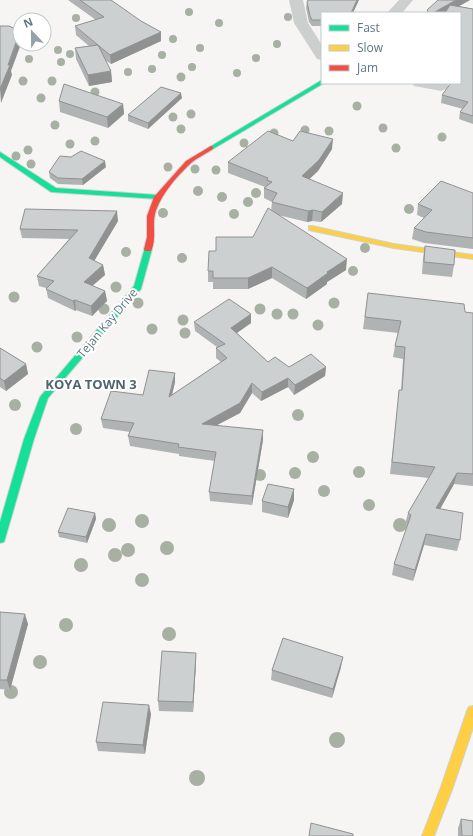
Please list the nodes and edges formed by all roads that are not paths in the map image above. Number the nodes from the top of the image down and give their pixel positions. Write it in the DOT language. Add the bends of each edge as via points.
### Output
graph roads {
  1 [pos="296,0"];
  2 [pos="406,0"];
  3 [pos="395,12"];
  4 [pos="321,54"];
  5 [pos="321,83"];
  6 [pos="426,84"];
  7 [pos="441,86"];
  8 [pos="0,154"];
  9 [pos="158,197"];
  10 [pos="312,228"];
  11 [pos="473,257"];
  12 [pos="0,539"];
  13 [pos="473,711"];
  14 [pos="428,836"];
  1 -- 4 [label="street" via="301,23"];
  2 -- 3 [label="street"];
  5 -- 9 [label="street, Tejan Kay Drive" via="188,162"];
  6 -- 7 [label="street"];
  8 -- 9 [label="street" via="54,190"];
  9 -- 12 [label="street, Tejan Kay Drive" via="150,216 151,237 138,287 44,397"];
  10 -- 11 [label="street" via="394,246"];
  13 -- 14 [label="street"];
}
